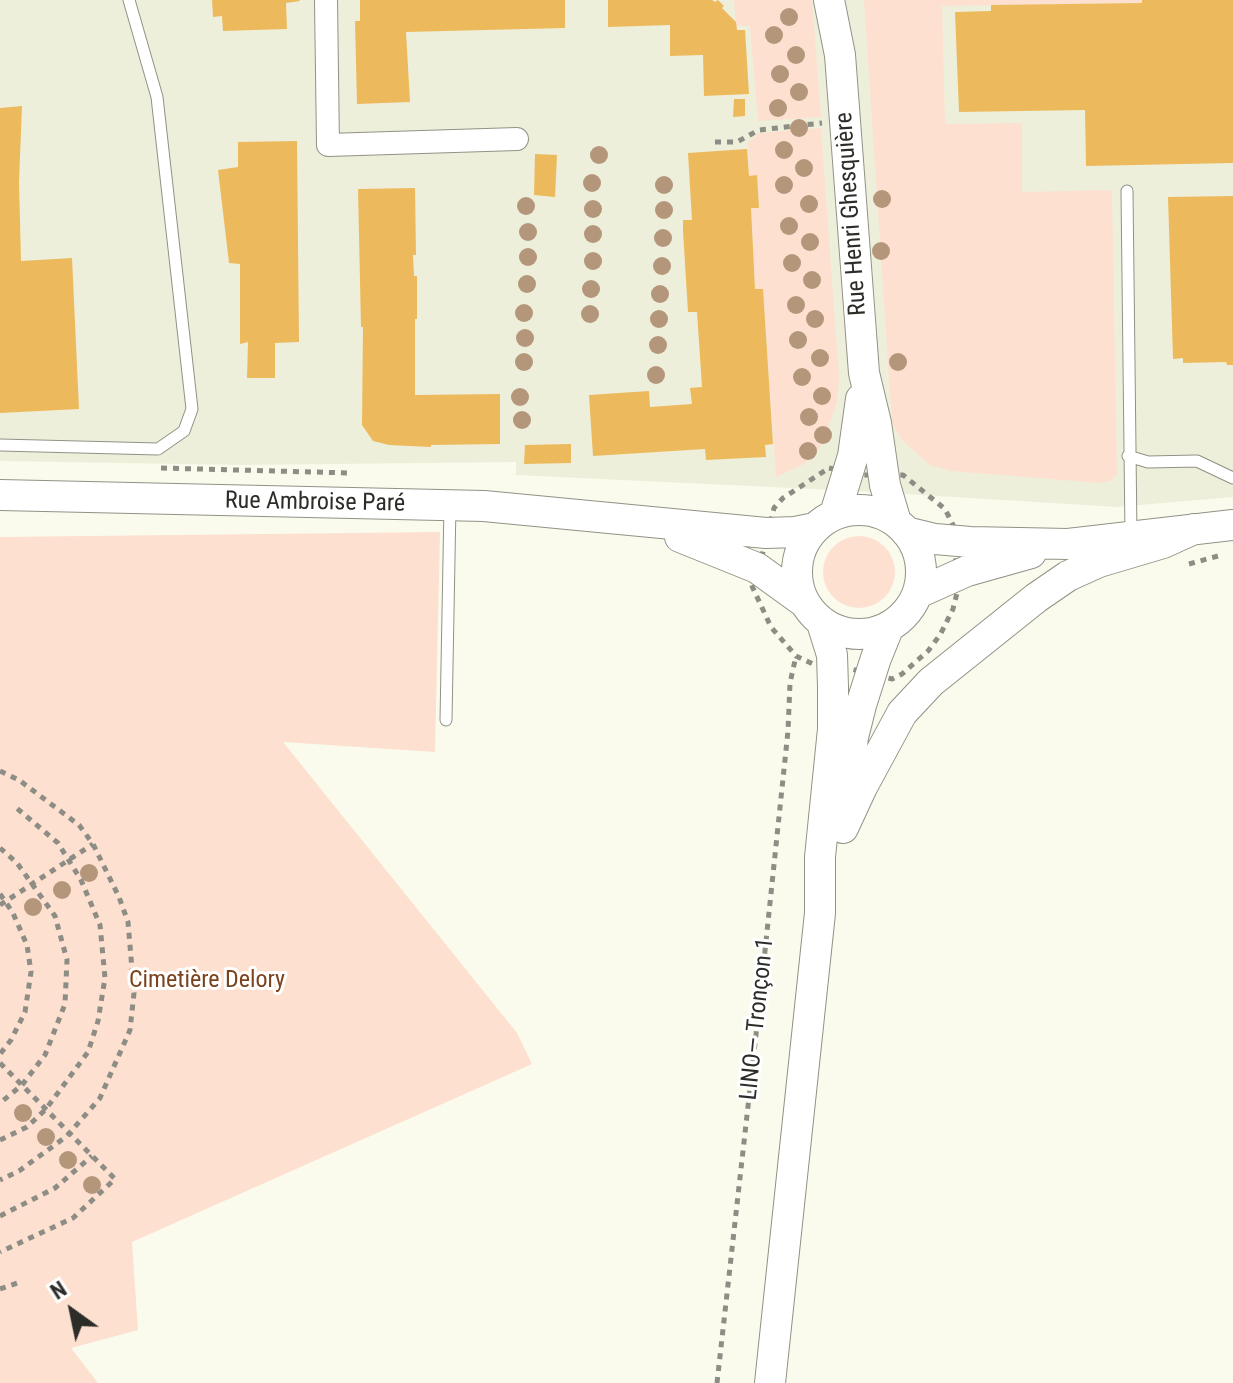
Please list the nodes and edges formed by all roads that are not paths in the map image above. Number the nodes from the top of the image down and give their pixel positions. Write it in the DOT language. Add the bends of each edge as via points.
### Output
graph roads {
  1 [pos="129,0"];
  2 [pos="326,0"];
  3 [pos="829,0"];
  4 [pos="846,0"];
  5 [pos="840,55"];
  6 [pos="517,139"];
  7 [pos="1127,191"];
  8 [pos="864,373"];
  9 [pos="0,445"];
  10 [pos="1128,456"];
  11 [pos="1233,478"];
  12 [pos="0,495"];
  13 [pos="450,505"];
  14 [pos="825,521"];
  15 [pos="629,522"];
  16 [pos="1233,525"];
  17 [pos="901,527"];
  18 [pos="1194,529"];
  19 [pos="1131,536"];
  20 [pos="1068,544"];
  21 [pos="918,593"];
  22 [pos="813,612"];
  23 [pos="889,626"];
  24 [pos="446,720"];
  25 [pos="843,828"];
  26 [pos="820,913"];
  27 [pos="770,1383"];
  1 -- 9 [label="lane" via="157,97 192,409 184,431 158,449"];
  2 -- 6 [label="street" via="328,145"];
  3 -- 5 [label="main road, Rue Henri Ghesquière"];
  4 -- 5 [label="main road, Rue Henri Ghesquière"];
  5 -- 8 [label="main road, Rue Henri Ghesquière"];
  7 -- 10 [label="lane"];
  8 -- 14 [label="main road, Rue Henri Ghesquière" via="857,437"];
  8 -- 17 [label="main road, Rue Henri Ghesquière" via="885,485"];
  10 -- 11 [label="lane" via="1148,462 1197,461"];
  10 -- 19 [label="lane"];
  12 -- 13 [label="main road, Rue Ambroise Paré"];
  13 -- 15 [label="main road, Rue Ambroise Paré"];
  13 -- 24 [label="lane"];
  14 -- 15 [label="main road, Rue Ambroise Paré" via="795,532 766,533"];
  14 -- 17 [label="main road" via="848,510 867,510"];
  14 -- 22 [label="main road" via="803,544 797,563 797,583"];
  15 -- 22 [label="main road, Rue Ambroise Paré" via="734,557 777,580"];
  16 -- 18 [label="main road"];
  17 -- 20 [label="main road" via="935,539"];
  17 -- 21 [label="main road" via="921,564"];
  18 -- 19 [label="main road"];
  18 -- 25 [label="main road" via="1068,576 931,682 902,713"];
  19 -- 20 [label="main road"];
  20 -- 21 [label="main road" via="967,571"];
  21 -- 23 [label="main road" via="907,612"];
  22 -- 23 [label="main road" via="841,632 876,632"];
  22 -- 26 [label="main road" via="832,655 833,687"];
  23 -- 25 [label="main road" via="853,737"];
  25 -- 26 [label="main road"];
  26 -- 27 [label="main road"];
}
